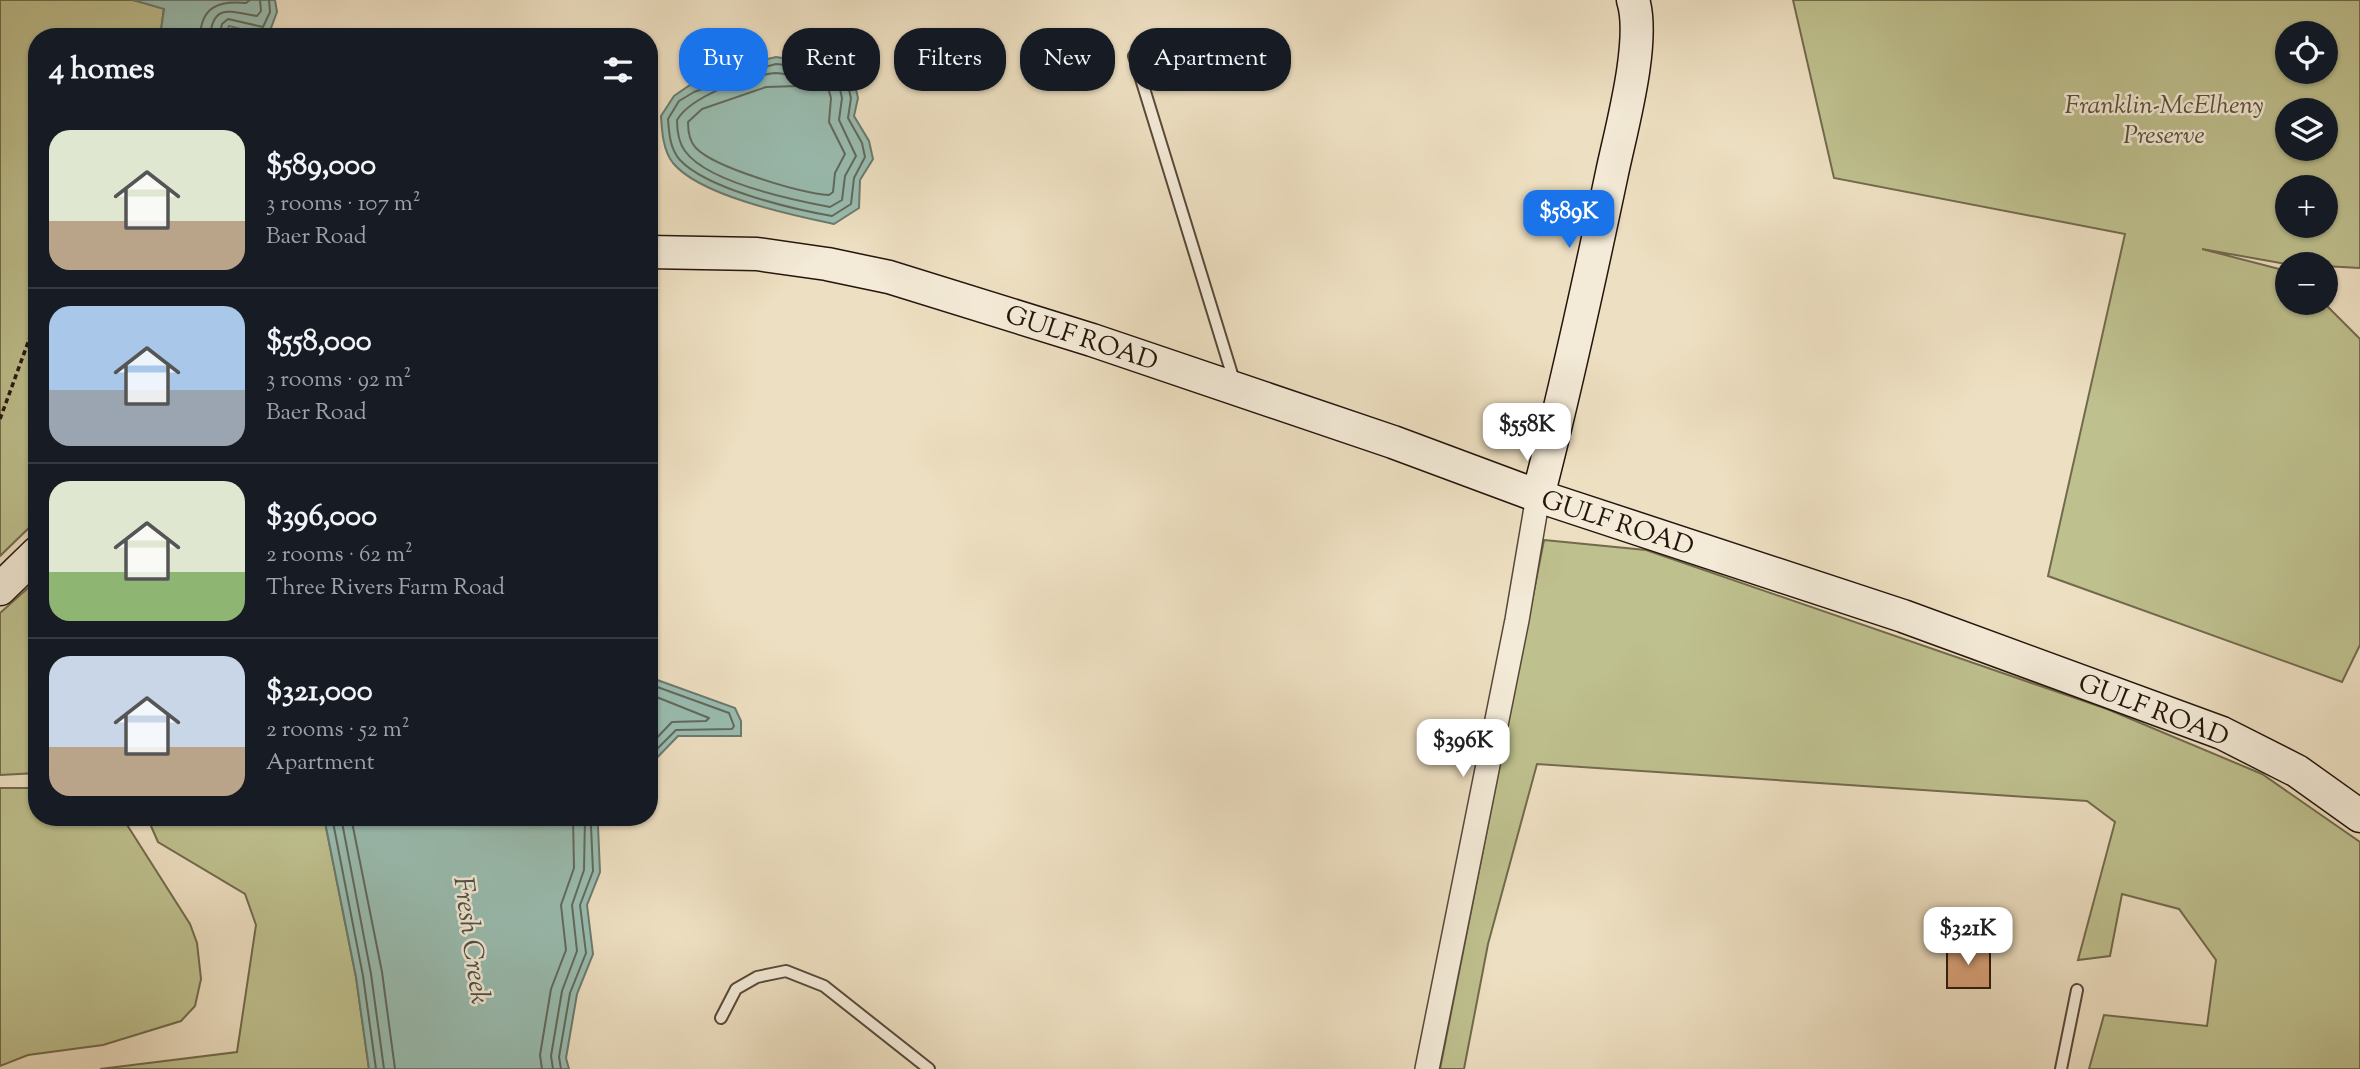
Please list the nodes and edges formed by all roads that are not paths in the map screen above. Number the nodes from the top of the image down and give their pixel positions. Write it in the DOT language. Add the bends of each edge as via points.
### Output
graph roads {
  1 [pos="1633,0"];
  2 [pos="1145,91"];
  3 [pos="658,252"];
  4 [pos="1236,387"];
  5 [pos="1538,496"];
  6 [pos="28,562"];
  7 [pos="0,589"];
  8 [pos="2360,816"];
  9 [pos="2077,990"];
  10 [pos="721,1018"];
  11 [pos="929,1069"];
  12 [pos="1427,1069"];
  13 [pos="2061,1069"];
  1 -- 5 [label="street" via="1636,34 1625,111 1569,379"];
  2 -- 4 [label="lane"];
  3 -- 4 [label="street, GULF ROAD" via="757,254 889,277"];
  4 -- 5 [label="street, GULF ROAD"];
  5 -- 8 [label="street, GULF ROAD" via="1903,616 2222,733 2297,771"];
  5 -- 12 [label="street"];
  6 -- 7 [label="street"];
  9 -- 13 [label="lane"];
  10 -- 11 [label="lane" via="736,989 757,977 786,971 824,986"];
}
